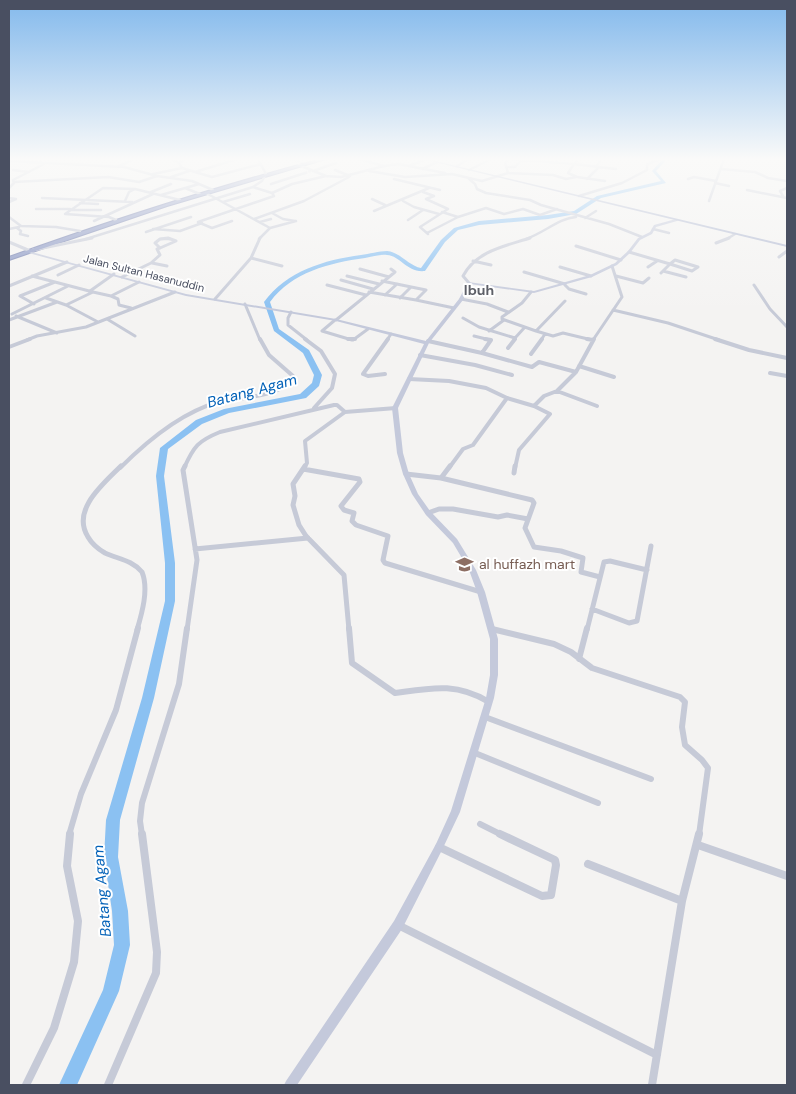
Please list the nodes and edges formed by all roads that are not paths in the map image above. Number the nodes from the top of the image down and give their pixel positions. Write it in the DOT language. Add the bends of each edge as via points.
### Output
graph roads {
  1 [pos="70,210"];
  2 [pos="88,210"];
  3 [pos="116,210"];
  4 [pos="149,210"];
  5 [pos="151,210"];
  6 [pos="184,210"];
  7 [pos="233,210"];
  8 [pos="238,210"];
  9 [pos="280,210"];
  10 [pos="377,210"];
  11 [pos="423,210"];
  12 [pos="446,210"];
  13 [pos="480,210"];
  14 [pos="492,210"];
  15 [pos="519,210"];
  16 [pos="526,210"];
  17 [pos="559,210"];
  18 [pos="637,210"];
  19 [pos="596,211"];
  20 [pos="179,212"];
  21 [pos="374,212"];
  22 [pos="272,213"];
  23 [pos="441,213"];
  24 [pos="81,216"];
  25 [pos="9,217"];
  26 [pos="103,217"];
  27 [pos="191,217"];
  28 [pos="458,217"];
  29 [pos="254,218"];
  30 [pos="584,218"];
  31 [pos="271,219"];
  32 [pos="116,220"];
  33 [pos="408,220"];
  34 [pos="676,220"];
  35 [pos="94,221"];
  36 [pos="232,221"];
  37 [pos="200,222"];
  38 [pos="260,222"];
  39 [pos="429,222"];
  40 [pos="441,224"];
  41 [pos="21,226"];
  42 [pos="17,228"];
  43 [pos="270,228"];
  44 [pos="9,229"];
  45 [pos="153,229"];
  46 [pos="653,229"];
  47 [pos="80,231"];
  48 [pos="146,232"];
  49 [pos="669,234"];
  50 [pos="735,234"];
  51 [pos="28,236"];
  52 [pos="642,237"];
  53 [pos="9,242"];
  54 [pos="716,243"];
  55 [pos="576,246"];
  56 [pos="787,246"];
  57 [pos="160,248"];
  58 [pos="29,251"];
  59 [pos="787,251"];
  60 [pos="629,252"];
  61 [pos="780,257"];
  62 [pos="9,258"];
  63 [pos="251,258"];
  64 [pos="621,260"];
  65 [pos="473,261"];
  66 [pos="657,261"];
  67 [pos="67,262"];
  68 [pos="152,263"];
  69 [pos="78,265"];
  70 [pos="491,265"];
  71 [pos="670,265"];
  72 [pos="167,266"];
  73 [pos="282,266"];
  74 [pos="612,266"];
  75 [pos="560,267"];
  76 [pos="648,267"];
  77 [pos="360,269"];
  78 [pos="391,269"];
  79 [pos="524,272"];
  80 [pos="114,274"];
  81 [pos="58,275"];
  82 [pos="32,276"];
  83 [pos="347,276"];
  84 [pos="591,276"];
  85 [pos="616,276"];
  86 [pos="122,277"];
  87 [pos="389,277"];
  88 [pos="686,277"];
  89 [pos="649,278"];
  90 [pos="341,280"];
  91 [pos="382,281"];
  92 [pos="56,282"];
  93 [pos="139,282"];
  94 [pos="469,283"];
  95 [pos="379,284"];
  96 [pos="397,284"];
  97 [pos="565,284"];
  98 [pos="327,285"];
  99 [pos="754,285"];
  100 [pos="9,286"];
  101 [pos="68,286"];
  102 [pos="411,287"];
  103 [pos="41,288"];
  104 [pos="373,289"];
  105 [pos="92,292"];
  106 [pos="175,292"];
  107 [pos="531,292"];
  108 [pos="368,293"];
  109 [pos="53,294"];
  110 [pos="586,294"];
  111 [pos="385,295"];
  112 [pos="111,296"];
  113 [pos="46,298"];
  114 [pos="400,298"];
  115 [pos="215,299"];
  116 [pos="461,299"];
  117 [pos="416,300"];
  118 [pos="565,301"];
  119 [pos="58,302"];
  120 [pos="34,304"];
  121 [pos="245,304"];
  122 [pos="66,305"];
  123 [pos="131,308"];
  124 [pos="454,308"];
  125 [pos="613,310"];
  126 [pos="291,312"];
  127 [pos="508,312"];
  128 [pos="10,314"];
  129 [pos="17,316"];
  130 [pos="463,318"];
  131 [pos="107,319"];
  132 [pos="9,320"];
  133 [pos="336,320"];
  134 [pos="504,320"];
  135 [pos="98,322"];
  136 [pos="525,327"];
  137 [pos="787,328"];
  138 [pos="368,329"];
  139 [pos="489,331"];
  140 [pos="536,331"];
  141 [pos="57,333"];
  142 [pos="390,334"];
  143 [pos="545,334"];
  144 [pos="135,336"];
  145 [pos="474,336"];
  146 [pos="515,338"];
  147 [pos="593,340"];
  148 [pos="428,342"];
  149 [pos="9,347"];
  150 [pos="508,348"];
  151 [pos="482,353"];
  152 [pos="530,354"];
  153 [pos="420,355"];
  154 [pos="787,358"];
  155 [pos="579,366"];
  156 [pos="576,372"];
  157 [pos="770,373"];
  158 [pos="385,374"];
  159 [pos="512,375"];
  160 [pos="787,376"];
  161 [pos="614,377"];
  162 [pos="409,379"];
  163 [pos="557,390"];
  164 [pos="508,398"];
  165 [pos="534,406"];
  166 [pos="597,406"];
  167 [pos="396,408"];
  168 [pos="313,409"];
  169 [pos="345,412"];
  170 [pos="303,469"];
  171 [pos="514,473"];
  172 [pos="406,474"];
  173 [pos="441,478"];
  174 [pos="428,513"];
  175 [pos="528,519"];
  176 [pos="308,538"];
  177 [pos="651,546"];
  178 [pos="195,549"];
  179 [pos="647,570"];
  180 [pos="600,577"];
  181 [pos="481,592"];
  182 [pos="592,610"];
  183 [pos="492,629"];
  184 [pos="579,659"];
  185 [pos="489,702"];
  186 [pos="485,717"];
  187 [pos="474,753"];
  188 [pos="651,779"];
  189 [pos="598,803"];
  190 [pos="480,824"];
  191 [pos="698,845"];
  192 [pos="439,847"];
  193 [pos="588,864"];
  194 [pos="787,876"];
  195 [pos="682,901"];
  196 [pos="398,925"];
  197 [pos="657,1055"];
  198 [pos="26,1085"];
  199 [pos="108,1085"];
  200 [pos="290,1085"];
  201 [pos="652,1085"];
  1 -- 24 [label="street" via="65,214"];
  2 -- 24 [label="street"];
  3 -- 26 [label="street"];
  4 -- 32 [label="highway"];
  5 -- 58 [label="highway"];
  6 -- 20 [label="street"];
  7 -- 37 [label="street"];
  8 -- 29 [label="street"];
  9 -- 22 [label="street"];
  10 -- 21 [label="street"];
  11 -- 23 [label="street"];
  11 -- 33 [label="street"];
  12 -- 23 [label="street"];
  13 -- 28 [label="street"];
  14 -- 15 [label="street" via="504,214"];
  16 -- 17 [label="street" via="540,215"];
  17 -- 30 [label="street"];
  18 -- 34 [label="main road"];
  19 -- 30 [label="street"];
  20 -- 27 [label="street"];
  20 -- 58 [label="street" via="100,236"];
  22 -- 29 [label="street"];
  22 -- 43 [label="street" via="296,221"];
  23 -- 28 [label="street"];
  23 -- 39 [label="street"];
  24 -- 26 [label="street"];
  25 -- 41 [label="street"];
  26 -- 32 [label="street"];
  26 -- 35 [label="street"];
  27 -- 37 [label="street"];
  27 -- 45 [label="street"];
  28 -- 40 [label="street"];
  29 -- 38 [label="street"];
  30 -- 52 [label="street"];
  30 -- 65 [label="street" via="560,220 544,232"];
  31 -- 38 [label="street"];
  32 -- 47 [label="highway"];
  34 -- 46 [label="street"];
  34 -- 50 [label="main road"];
  36 -- 37 [label="street" via="212,228"];
  37 -- 45 [label="street" via="180,231"];
  38 -- 43 [label="street"];
  39 -- 40 [label="street"];
  39 -- 40 [label="street" via="420,227 428,233"];
  41 -- 42 [label="street"];
  41 -- 47 [label="street"];
  42 -- 44 [label="street"];
  42 -- 51 [label="street" via="20,234"];
  43 -- 63 [label="street" via="258,240"];
  45 -- 48 [label="street"];
  46 -- 49 [label="street"];
  46 -- 52 [label="street"];
  47 -- 58 [label="highway"];
  50 -- 54 [label="street"];
  50 -- 56 [label="main road"];
  52 -- 60 [label="street"];
  53 -- 58 [label="street"];
  55 -- 64 [label="street"];
  57 -- 57 [label="street" via="175,242 176,241 162,238 155,243"];
  57 -- 68 [label="street" via="156,250 160,255"];
  58 -- 62 [label="highway"];
  58 -- 67 [label="street, Jalan Sultan Hasanuddin"];
  59 -- 61 [label="street"];
  60 -- 64 [label="street"];
  60 -- 66 [label="street"];
  63 -- 73 [label="street"];
  63 -- 115 [label="street"];
  64 -- 74 [label="street"];
  65 -- 70 [label="street"];
  65 -- 94 [label="street" via="462,276"];
  66 -- 71 [label="street"];
  66 -- 76 [label="street"];
  67 -- 69 [label="street, Jalan Sultan Hasanuddin"];
  67 -- 82 [label="street"];
  68 -- 72 [label="street"];
  68 -- 86 [label="street"];
  69 -- 80 [label="street, Jalan Sultan Hasanuddin"];
  69 -- 81 [label="street"];
  71 -- 71 [label="street" via="692,271 698,267 676,260"];
  71 -- 88 [label="street" via="662,272"];
  74 -- 84 [label="street"];
  74 -- 85 [label="street"];
  75 -- 84 [label="street"];
  77 -- 87 [label="street"];
  78 -- 87 [label="street" via="395,272"];
  79 -- 97 [label="street"];
  80 -- 86 [label="street, Jalan Sultan Hasanuddin"];
  80 -- 105 [label="street"];
  82 -- 92 [label="street"];
  82 -- 100 [label="street"];
  83 -- 95 [label="street"];
  84 -- 97 [label="street"];
  85 -- 89 [label="street" via="644,283"];
  85 -- 125 [label="street" via="622,297"];
  86 -- 93 [label="street, Jalan Sultan Hasanuddin"];
  87 -- 91 [label="street"];
  90 -- 104 [label="street"];
  91 -- 95 [label="street"];
  91 -- 96 [label="street"];
  92 -- 101 [label="street"];
  92 -- 103 [label="street"];
  93 -- 106 [label="street, Jalan Sultan Hasanuddin"];
  93 -- 112 [label="street"];
  94 -- 107 [label="street"];
  94 -- 116 [label="street"];
  95 -- 104 [label="street"];
  96 -- 102 [label="street"];
  96 -- 111 [label="street"];
  97 -- 107 [label="street"];
  97 -- 110 [label="street" via="569,289"];
  98 -- 108 [label="street"];
  99 -- 137 [label="street"];
  101 -- 105 [label="street"];
  101 -- 109 [label="street"];
  102 -- 114 [label="street"];
  102 -- 117 [label="street" via="426,289"];
  103 -- 109 [label="street"];
  103 -- 120 [label="street" via="20,296"];
  104 -- 108 [label="street"];
  105 -- 112 [label="street"];
  105 -- 122 [label="street"];
  106 -- 115 [label="street, Jalan Sultan Hasanuddin"];
  106 -- 123 [label="street"];
  107 -- 127 [label="street"];
  108 -- 111 [label="street"];
  108 -- 133 [label="street"];
  109 -- 113 [label="street"];
  111 -- 114 [label="street"];
  112 -- 123 [label="street" via="118,299 119,305"];
  113 -- 119 [label="street"];
  113 -- 120 [label="street"];
  114 -- 117 [label="street"];
  115 -- 121 [label="street, Jalan Sultan Hasanuddin"];
  116 -- 124 [label="street"];
  116 -- 127 [label="street"];
  117 -- 124 [label="street"];
  118 -- 140 [label="street"];
  119 -- 122 [label="street"];
  119 -- 129 [label="street"];
  120 -- 128 [label="street"];
  121 -- 126 [label="street, Jalan Sultan Hasanuddin"];
  121 -- 198 [label="street" via="266,350 293,376 292,382 274,392 217,403 171,425 96,491 83,514 82,529 100,550 129,561 143,574 142,608 116,710 74,815 67,859 78,919 75,956 54,1030"];
  122 -- 135 [label="street"];
  123 -- 131 [label="street"];
  124 -- 148 [label="street"];
  125 -- 147 [label="street"];
  125 -- 154 [label="street"];
  126 -- 133 [label="street, Jalan Sultan Hasanuddin"];
  126 -- 168 [label="street" via="288,325 321,351 335,374 332,388"];
  127 -- 134 [label="street" via="502,317"];
  128 -- 129 [label="street"];
  129 -- 132 [label="street"];
  129 -- 141 [label="street"];
  130 -- 139 [label="street"];
  131 -- 135 [label="street"];
  131 -- 144 [label="street"];
  133 -- 138 [label="street, Jalan Sultan Hasanuddin"];
  133 -- 138 [label="street" via="322,331 354,340"];
  134 -- 136 [label="street"];
  134 -- 139 [label="street"];
  135 -- 141 [label="street"];
  136 -- 140 [label="street"];
  136 -- 146 [label="street"];
  138 -- 142 [label="street, Jalan Sultan Hasanuddin"];
  139 -- 146 [label="street"];
  140 -- 143 [label="street"];
  141 -- 149 [label="street" via="43,334"];
  142 -- 148 [label="street, Jalan Sultan Hasanuddin"];
  142 -- 158 [label="street" via="363,374"];
  143 -- 147 [label="street" via="553,336 562,332"];
  143 -- 152 [label="street"];
  145 -- 151 [label="street" via="491,340"];
  146 -- 150 [label="street"];
  147 -- 155 [label="street"];
  148 -- 151 [label="street"];
  148 -- 153 [label="street"];
  151 -- 156 [label="street" via="532,367 538,362"];
  153 -- 159 [label="street"];
  153 -- 162 [label="street"];
  155 -- 156 [label="street"];
  155 -- 161 [label="street"];
  156 -- 163 [label="street"];
  157 -- 160 [label="street"];
  162 -- 164 [label="street" via="470,385"];
  162 -- 167 [label="street"];
  163 -- 165 [label="street"];
  163 -- 166 [label="street"];
  164 -- 165 [label="street"];
  164 -- 173 [label="street" via="473,445 463,449 458,460 444,471"];
  165 -- 171 [label="street" via="550,414 519,450"];
  167 -- 169 [label="street"];
  167 -- 172 [label="street" via="400,453"];
  168 -- 169 [label="street" via="337,405"];
  168 -- 178 [label="street" via="220,432 204,439 190,452 183,470"];
  169 -- 170 [label="street" via="304,441 307,463"];
  170 -- 176 [label="street" via="293,484 293,505 299,525"];
  170 -- 181 [label="street" via="359,480 341,506 354,512 352,521 356,525 388,536 385,564"];
  172 -- 173 [label="street"];
  172 -- 174 [label="street"];
  173 -- 175 [label="street" via="532,500 534,503"];
  174 -- 175 [label="street" via="453,509"];
  174 -- 181 [label="street" via="455,541"];
  175 -- 180 [label="street" via="526,530 534,548 561,551 582,558 580,571"];
  176 -- 178 [label="street"];
  176 -- 185 [label="street" via="344,575 352,662 395,693 454,687 475,692"];
  177 -- 179 [label="street"];
  178 -- 199 [label="street" via="197,560 179,684 142,803 140,821 156,973"];
  179 -- 180 [label="street" via="607,561"];
  179 -- 182 [label="street" via="635,623"];
  180 -- 182 [label="street"];
  181 -- 183 [label="street"];
  182 -- 184 [label="street"];
  183 -- 184 [label="street" via="540,639 568,650"];
  183 -- 185 [label="street" via="494,675"];
  184 -- 191 [label="street" via="592,668 680,697 685,702 683,741 686,748 708,768"];
  185 -- 186 [label="street"];
  186 -- 187 [label="street"];
  186 -- 188 [label="street"];
  187 -- 189 [label="street"];
  187 -- 192 [label="street" via="455,812"];
  190 -- 192 [label="street" via="555,860 551,895 542,896"];
  191 -- 194 [label="street"];
  191 -- 195 [label="street"];
  192 -- 196 [label="street"];
  193 -- 195 [label="street"];
  195 -- 197 [label="street"];
  196 -- 197 [label="street"];
  196 -- 200 [label="street"];
  197 -- 201 [label="street"];
}
